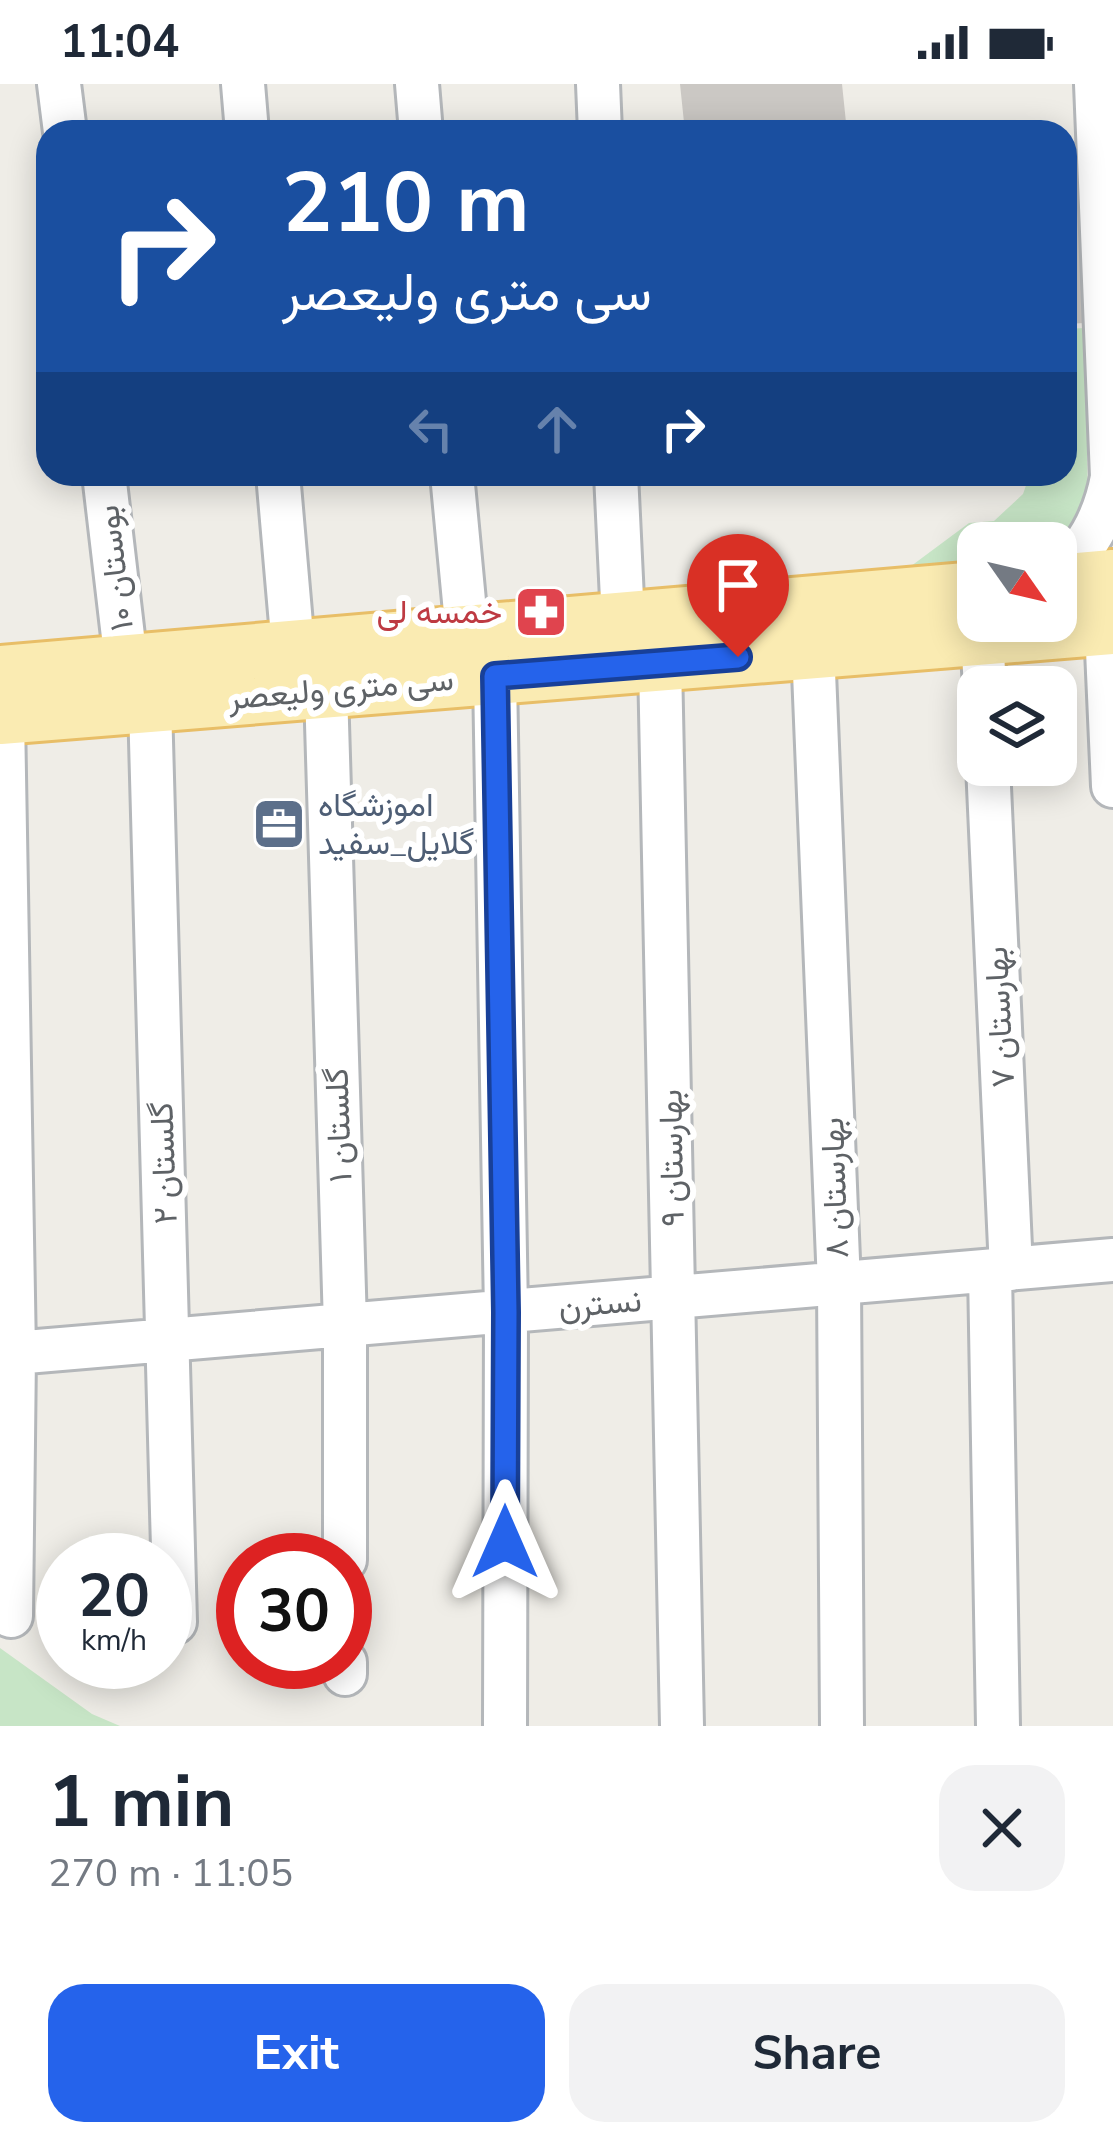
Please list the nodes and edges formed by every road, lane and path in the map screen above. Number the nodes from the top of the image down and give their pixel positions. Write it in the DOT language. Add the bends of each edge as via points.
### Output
graph roads {
  1 [pos="59,84"];
  2 [pos="243,84"];
  3 [pos="416,84"];
  4 [pos="598,84"];
  5 [pos="1096,84"];
  6 [pos="63,120"];
  7 [pos="246,120"];
  8 [pos="420,120"];
  9 [pos="600,120"];
  10 [pos="106,486"];
  11 [pos="279,486"];
  12 [pos="454,486"];
  13 [pos="617,486"];
  14 [pos="1077,557"];
  15 [pos="1077,592"];
  16 [pos="1111,610"];
  17 [pos="1077,617"];
  18 [pos="623,620"];
  19 [pos="812,627"];
  20 [pos="957,636"];
  21 [pos="293,647"];
  22 [pos="481,654"];
  23 [pos="660,663"];
  24 [pos="138,683"];
  25 [pos="326,690"];
  26 [pos="1,702"];
  27 [pos="988,786"];
  28 [pos="1113,786"];
  29 [pos="1113,1261"];
  30 [pos="1000,1270"];
  31 [pos="839,1283"];
  32 [pos="676,1297"];
  33 [pos="506,1312"];
  34 [pos="345,1325"];
  35 [pos="169,1340"];
  36 [pos="14,1354"];
  37 [pos="173,1533"];
  38 [pos="345,1533"];
  39 [pos="11,1616"];
  40 [pos="505,1726"];
  41 [pos="682,1726"];
  42 [pos="842,1726"];
  43 [pos="998,1726"];
  1 -- 6 [label="street"];
  2 -- 7 [label="street"];
  3 -- 8 [label="street"];
  4 -- 9 [label="street"];
  5 -- 14 [label="street" via="1112,477 1106,509"];
  10 -- 24 [label="street, بوستان ۱۰"];
  11 -- 21 [label="street"];
  12 -- 22 [label="street"];
  13 -- 18 [label="street"];
  15 -- 16 [label="main road"];
  16 -- 17 [label="main road, سی متری ولیعصر"];
  16 -- 28 [label="street"];
  18 -- 19 [label="main road, سی متری ولیعصر"];
  18 -- 22 [label="main road, سی متری ولیعصر"];
  19 -- 20 [label="main road, سی متری ولیعصر"];
  19 -- 23 [label="main road, سی متری ولیعصر"];
  19 -- 31 [label="street, بهارستان ۸"];
  21 -- 22 [label="main road, سی متری ولیعصر"];
  21 -- 24 [label="main road, سی متری ولیعصر"];
  22 -- 23 [label="main road, سی متری ولیعصر"];
  22 -- 25 [label="main road, سی متری ولیعصر"];
  22 -- 33 [label="street"];
  23 -- 32 [label="street, بهارستان ۹"];
  24 -- 25 [label="main road, سی متری ولیعصر"];
  24 -- 26 [label="main road, سی متری ولیعصر"];
  24 -- 35 [label="street, گلستان ۲"];
  25 -- 34 [label="street, گلستان ۱"];
  26 -- 36 [label="street"];
  27 -- 30 [label="street, بهارستان ۷"];
  29 -- 30 [label="street, نسترن"];
  30 -- 31 [label="street, نسترن"];
  30 -- 43 [label="street, بهارستان ۷"];
  31 -- 32 [label="street, نسترن"];
  31 -- 42 [label="street, بهارستان ۸"];
  32 -- 33 [label="street, نسترن"];
  32 -- 41 [label="street, بهارستان ۹"];
  33 -- 34 [label="street, نسترن"];
  33 -- 40 [label="street"];
  34 -- 35 [label="street, نسترن"];
  34 -- 38 [label="street, گلستان ۱"];
  35 -- 36 [label="street, نسترن"];
  35 -- 37 [label="street, گلستان ۲"];
  36 -- 39 [label="street"];
}
